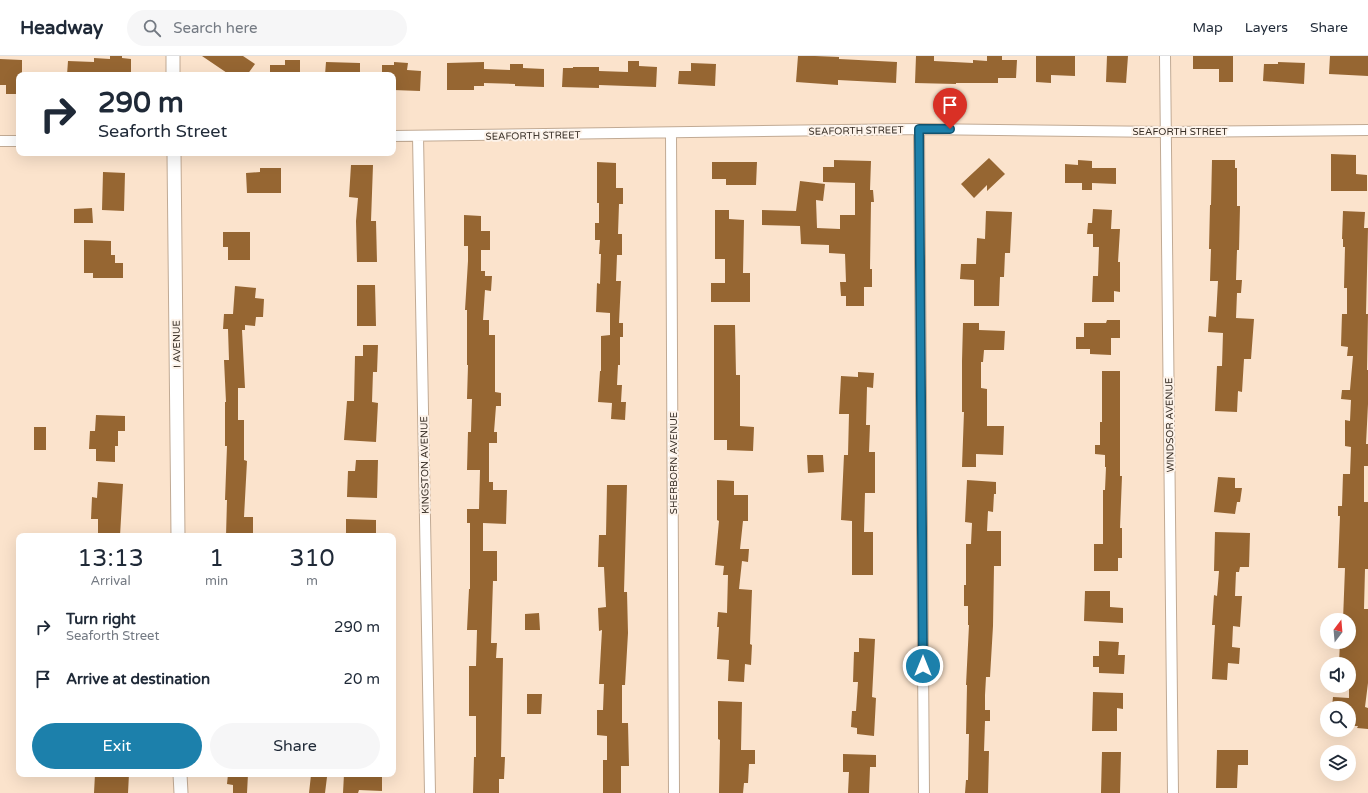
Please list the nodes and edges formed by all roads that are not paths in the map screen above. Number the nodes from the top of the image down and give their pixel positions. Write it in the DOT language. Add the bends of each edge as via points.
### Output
graph roads {
  1 [pos="173,56"];
  2 [pos="1165,56"];
  3 [pos="173,72"];
  4 [pos="919,129"];
  5 [pos="1368,130"];
  6 [pos="1166,132"];
  7 [pos="671,133"];
  8 [pos="396,136"];
  9 [pos="418,136"];
  10 [pos="0,141"];
  11 [pos="16,141"];
  12 [pos="174,156"];
  13 [pos="178,533"];
  14 [pos="180,777"];
  15 [pos="181,793"];
  16 [pos="430,793"];
  17 [pos="674,793"];
  18 [pos="924,793"];
  19 [pos="1173,793"];
  1 -- 3 [label="main road"];
  2 -- 6 [label="street, WINDSOR AVENUE"];
  4 -- 6 [label="street, SEAFORTH STREET"];
  4 -- 7 [label="street, SEAFORTH STREET"];
  4 -- 18 [label="street"];
  5 -- 6 [label="street, SEAFORTH STREET"];
  6 -- 19 [label="street, WINDSOR AVENUE"];
  7 -- 9 [label="street, SEAFORTH STREET"];
  7 -- 17 [label="street, SHERBORN AVENUE"];
  8 -- 9 [label="street, SEAFORTH STREET"];
  9 -- 16 [label="street, KINGSTON AVENUE"];
  10 -- 11 [label="street"];
  12 -- 13 [label="main road, I AVENUE"];
  14 -- 15 [label="main road"];
}
